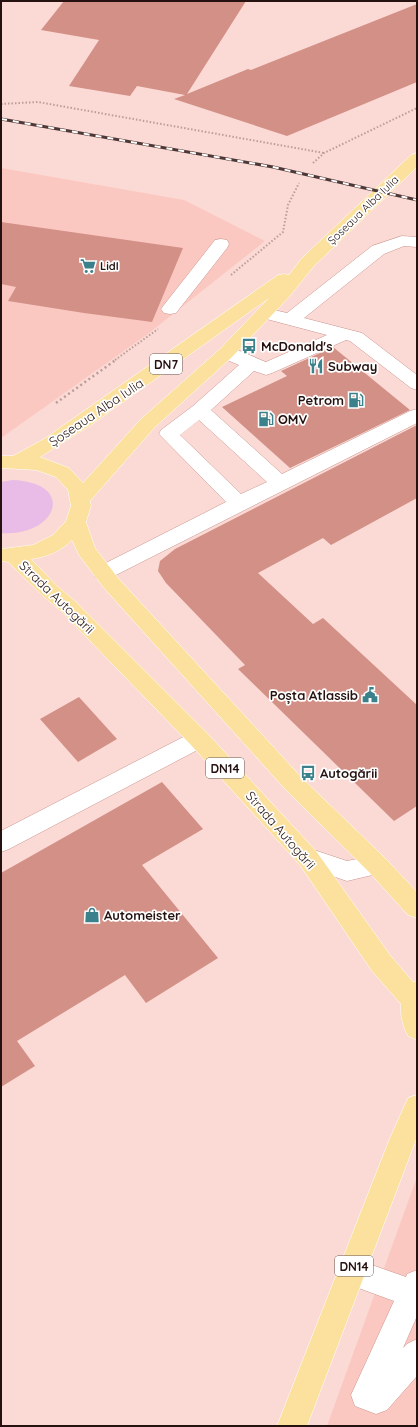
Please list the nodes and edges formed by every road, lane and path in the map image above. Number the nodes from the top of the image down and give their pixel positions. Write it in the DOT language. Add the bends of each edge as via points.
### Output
graph roads {
  1 [pos="1,104"];
  2 [pos="417,108"];
  3 [pos="324,153"];
  4 [pos="417,158"];
  5 [pos="313,163"];
  6 [pos="417,242"];
  7 [pos="221,244"];
  8 [pos="308,262"];
  9 [pos="170,309"];
  10 [pos="265,313"];
  11 [pos="290,320"];
  12 [pos="344,334"];
  13 [pos="226,353"];
  14 [pos="252,363"];
  15 [pos="417,384"];
  16 [pos="200,410"];
  17 [pos="417,415"];
  18 [pos="148,423"];
  19 [pos="168,434"];
  20 [pos="10,462"];
  21 [pos="280,483"];
  22 [pos="81,498"];
  23 [pos="239,504"];
  24 [pos="76,523"];
  25 [pos="8,555"];
  26 [pos="103,573"];
  27 [pos="199,738"];
  28 [pos="1,842"];
  29 [pos="308,858"];
  30 [pos="376,865"];
  31 [pos="417,908"];
  32 [pos="415,996"];
  33 [pos="417,1028"];
  34 [pos="417,1107"];
  35 [pos="352,1272"];
  36 [pos="416,1291"];
  37 [pos="417,1354"];
  38 [pos="292,1426"];
  1 -- 3 [label="path" via="38,102"];
  2 -- 3 [label="path"];
  3 -- 5 [label="path"];
  4 -- 8 [label="main road, Șoseaua Alba Iulia / DN7"];
  6 -- 11 [label="lane" via="402,241 378,250"];
  7 -- 9 [label="lane"];
  8 -- 10 [label="main road, Șoseaua Alba Iulia / DN7"];
  8 -- 20 [label="main road, Șoseaua Alba Iulia / DN7" via="84,421 51,443"];
  10 -- 11 [label="lane"];
  10 -- 13 [label="main road, Șoseaua Alba Iulia / DN7"];
  11 -- 12 [label="lane"];
  12 -- 14 [label="lane" via="266,369"];
  12 -- 15 [label="lane" via="356,337"];
  13 -- 14 [label="lane"];
  13 -- 18 [label="main road, Șoseaua Alba Iulia / DN7"];
  14 -- 16 [label="lane"];
  16 -- 19 [label="lane"];
  16 -- 21 [label="lane"];
  17 -- 21 [label="lane"];
  18 -- 19 [label="lane"];
  18 -- 22 [label="main road, Șoseaua Alba Iulia / DN7"];
  19 -- 23 [label="lane"];
  20 -- 22 [label="main road, DN7" via="37,462 67,475"];
  21 -- 23 [label="lane"];
  22 -- 24 [label="main road" via="81,510"];
  23 -- 26 [label="lane"];
  24 -- 25 [label="main road" via="66,535 52,545 34,552"];
  24 -- 26 [label="main road, DN14" via="86,550"];
  25 -- 27 [label="main road, Strada Autogării / DN14" via="68,606"];
  26 -- 30 [label="main road, DN14" via="294,784"];
  27 -- 28 [label="lane"];
  27 -- 29 [label="main road, Strada Autogării / DN14"];
  29 -- 30 [label="lane" via="347,871"];
  29 -- 32 [label="main road, Strada Autogării / DN14" via="381,963"];
  30 -- 31 [label="main road, DN14"];
  32 -- 33 [label="main road, DN14" via="413,1019"];
  34 -- 35 [label="main road, DN14"];
  35 -- 36 [label="lane"];
  35 -- 38 [label="main road, DN14"];
  36 -- 37 [label="lane" via="371,1397"];
}
